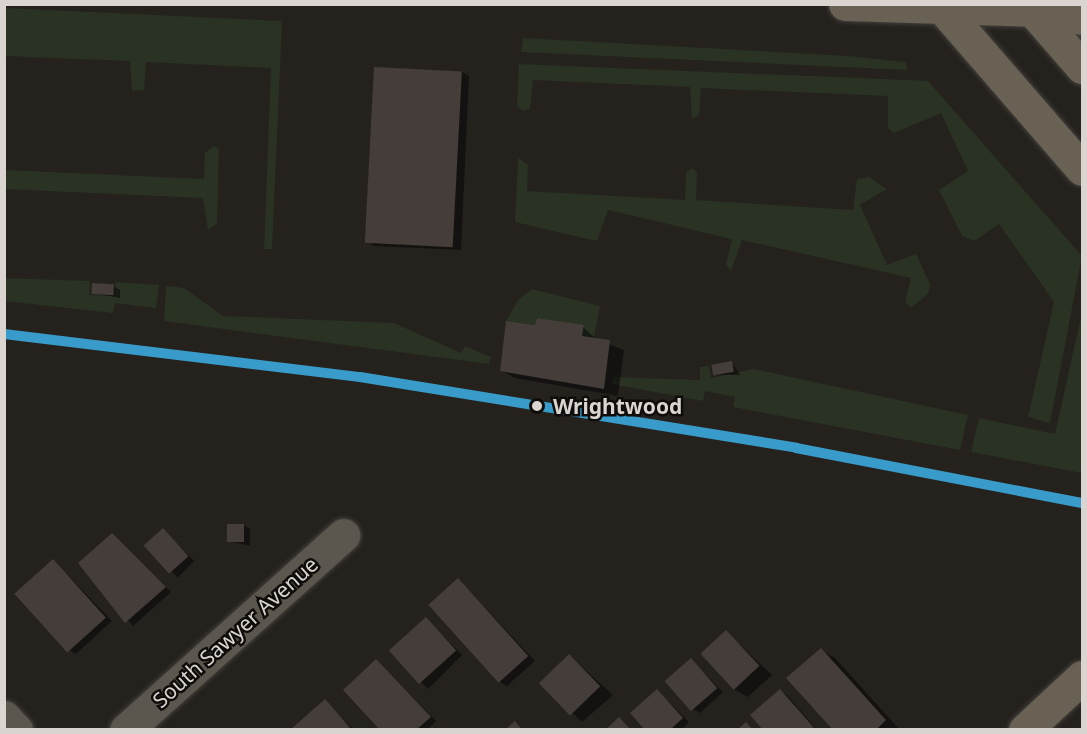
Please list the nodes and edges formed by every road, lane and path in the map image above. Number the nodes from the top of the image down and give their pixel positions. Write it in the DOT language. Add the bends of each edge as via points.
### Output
graph roads {
  1 [pos="845,4"];
  2 [pos="940,6"];
  3 [pos="1029,7"];
  4 [pos="1083,18"];
  5 [pos="1083,67"];
  6 [pos="1083,169"];
  7 [pos="343,535"];
  8 [pos="1083,677"];
  9 [pos="4,717"];
  10 [pos="16,729"];
  11 [pos="126,729"];
  12 [pos="1025,729"];
  1 -- 2 [label="main road"];
  2 -- 3 [label="main road"];
  2 -- 6 [label="main road"];
  3 -- 4 [label="main road"];
  3 -- 5 [label="main road"];
  7 -- 11 [label="street, South Sawyer Avenue"];
  8 -- 12 [label="main road"];
  9 -- 10 [label="street"];
}
